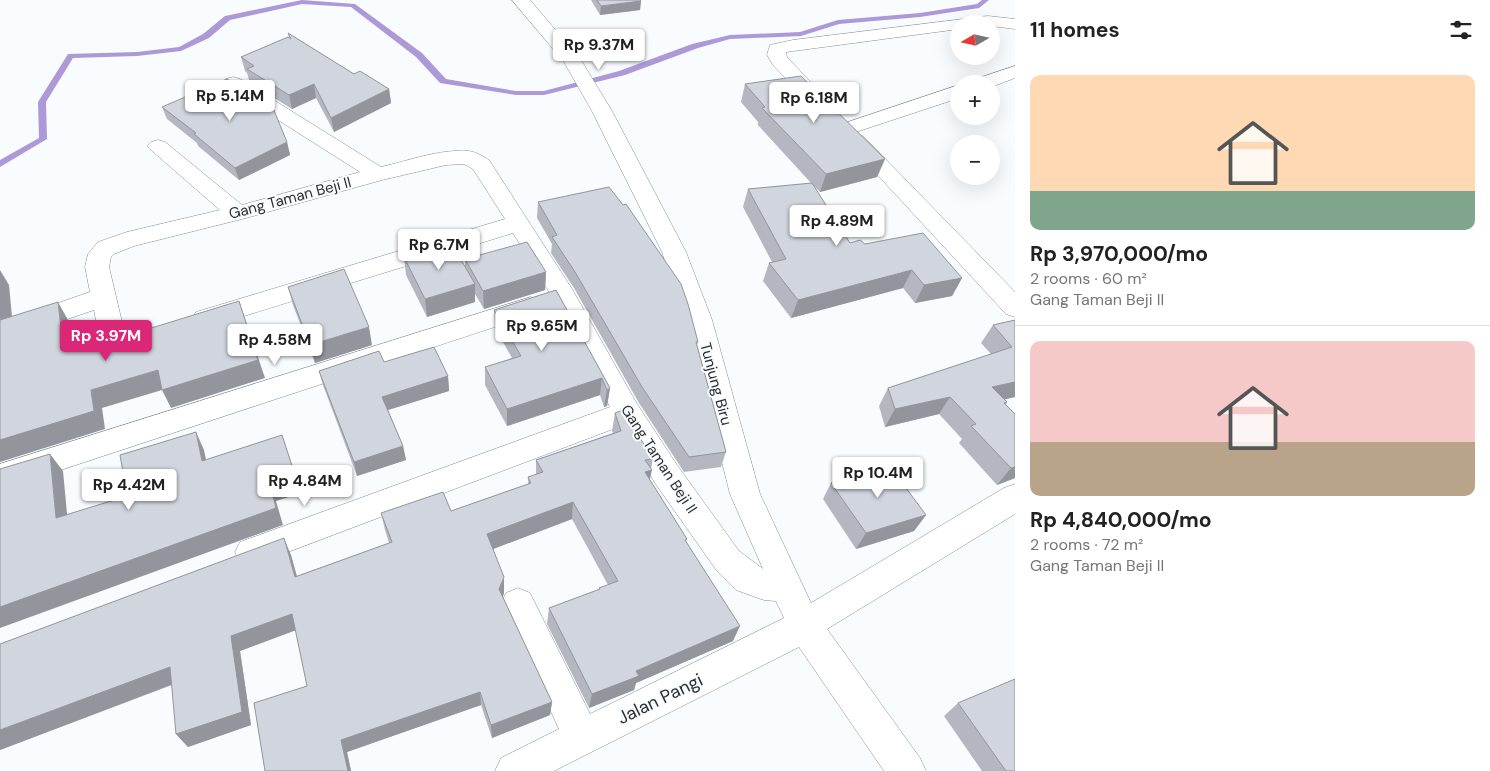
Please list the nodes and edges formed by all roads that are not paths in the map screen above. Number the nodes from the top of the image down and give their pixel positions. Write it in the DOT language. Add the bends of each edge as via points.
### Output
graph roads {
  1 [pos="521,0"];
  2 [pos="1000,20"];
  3 [pos="1015,24"];
  4 [pos="950,25"];
  5 [pos="1015,72"];
  6 [pos="1000,77"];
  7 [pos="233,83"];
  8 [pos="950,94"];
  9 [pos="846,129"];
  10 [pos="158,146"];
  11 [pos="378,174"];
  12 [pos="238,213"];
  13 [pos="519,223"];
  14 [pos="563,295"];
  15 [pos="103,297"];
  16 [pos="1015,308"];
  17 [pos="187,325"];
  18 [pos="0,333"];
  19 [pos="162,334"];
  20 [pos="626,412"];
  21 [pos="0,477"];
  22 [pos="1015,497"];
  23 [pos="221,563"];
  24 [pos="786,586"];
  25 [pos="518,604"];
  26 [pos="804,625"];
  27 [pos="582,738"];
  28 [pos="514,771"];
  29 [pos="907,771"];
  1 -- 24 [label="street, Tunjung Biru" via="572,60 596,99 674,252 699,320 746,494"];
  2 -- 3 [label="street"];
  4 -- 9 [label="street" via="777,49 780,61"];
  5 -- 6 [label="street"];
  7 -- 11 [label="street"];
  8 -- 9 [label="street"];
  9 -- 16 [label="street"];
  10 -- 12 [label="street"];
  11 -- 12 [label="street, Gang Taman Beji II"];
  11 -- 13 [label="street, Gang Taman Beji II" via="446,158 468,158 481,165"];
  12 -- 15 [label="street, Gang Taman Beji II" via="106,248 100,254 97,267"];
  13 -- 14 [label="street, Gang Taman Beji II"];
  13 -- 17 [label="street"];
  14 -- 20 [label="street, Gang Taman Beji II"];
  14 -- 21 [label="street"];
  15 -- 18 [label="street"];
  15 -- 19 [label="street, Gang Taman Beji II" via="116,345 128,345"];
  20 -- 23 [label="street"];
  20 -- 24 [label="street, Gang Taman Beji II" via="728,561 748,579 764,585"];
  22 -- 26 [label="street, Jalan Pangi"];
  24 -- 26 [label="street, Tunjung Biru"];
  25 -- 27 [label="street"];
  26 -- 27 [label="street, Jalan Pangi"];
  26 -- 29 [label="street, Tunjung Biru"];
  27 -- 28 [label="street, Jalan Pangi"];
}
